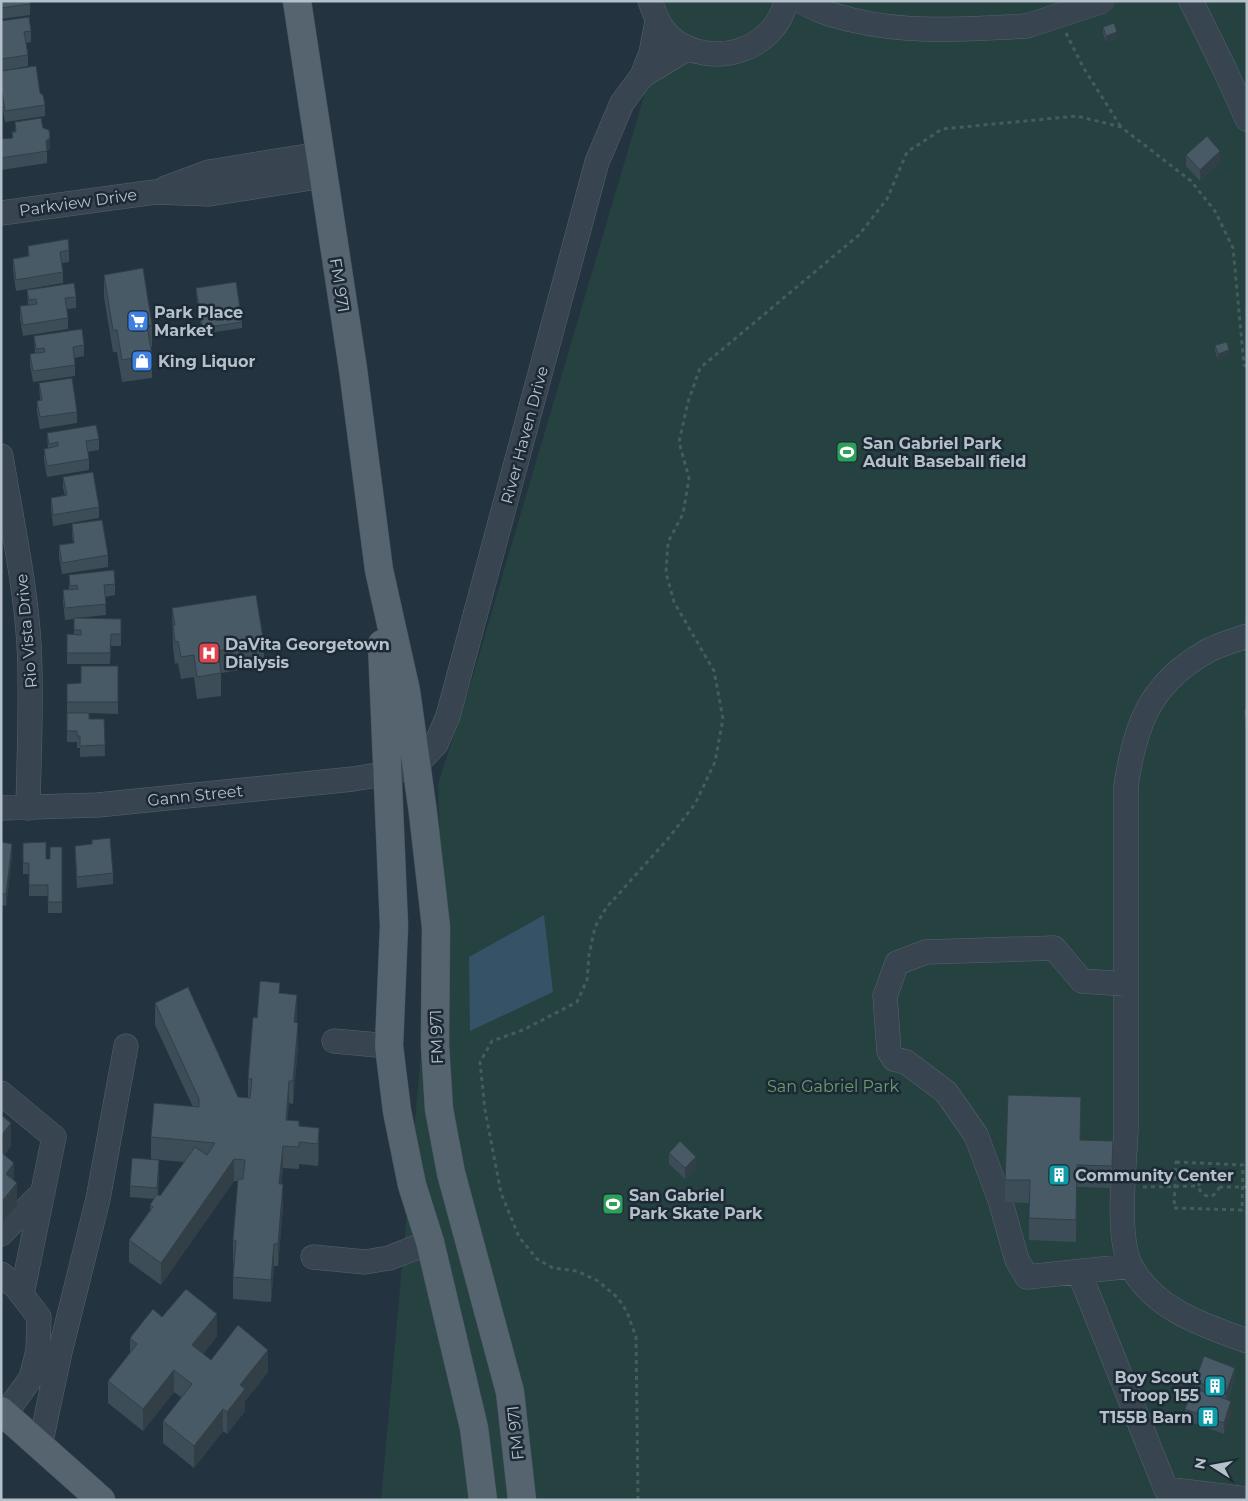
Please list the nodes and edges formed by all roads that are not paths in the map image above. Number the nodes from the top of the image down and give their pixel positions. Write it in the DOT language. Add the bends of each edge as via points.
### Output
graph roads {
  1 [pos="297,1"];
  2 [pos="786,1"];
  3 [pos="1103,1"];
  4 [pos="1191,1"];
  5 [pos="810,6"];
  6 [pos="654,11"];
  7 [pos="777,23"];
  8 [pos="688,48"];
  9 [pos="642,76"];
  10 [pos="1247,119"];
  11 [pos="322,165"];
  12 [pos="1,213"];
  13 [pos="1,456"];
  14 [pos="4,485"];
  15 [pos="379,570"];
  16 [pos="1247,636"];
  17 [pos="416,765"];
  18 [pos="388,773"];
  19 [pos="1,808"];
  20 [pos="28,808"];
  21 [pos="1126,984"];
  22 [pos="334,1041"];
  23 [pos="126,1046"];
  24 [pos="389,1046"];
  25 [pos="1,1093"];
  26 [pos="43,1192"];
  27 [pos="468,1233"];
  28 [pos="1,1234"];
  29 [pos="430,1242"];
  30 [pos="313,1257"];
  31 [pos="1131,1266"];
  32 [pos="1079,1272"];
  33 [pos="1,1274"];
  34 [pos="22,1294"];
  35 [pos="1247,1341"];
  36 [pos="49,1349"];
  37 [pos="3,1412"];
  38 [pos="40,1446"];
  39 [pos="1247,1499"];
  40 [pos="101,1500"];
  41 [pos="483,1500"];
  42 [pos="522,1500"];
  1 -- 11 [label="main road, FM 971 / FM 971"];
  2 -- 7 [label="street"];
  3 -- 5 [label="street, bridge" via="1026,26 942,31 882,27"];
  4 -- 10 [label="street"];
  5 -- 7 [label="street"];
  6 -- 8 [label="street" via="671,37"];
  6 -- 9 [label="street, River Haven Drive" via="651,53"];
  7 -- 8 [label="street" via="760,41 737,52 712,55"];
  8 -- 9 [label="street, River Haven Drive"];
  9 -- 17 [label="street, River Haven Drive" via="622,103 597,162 448,716 436,744"];
  11 -- 12 [label="street, Parkview Drive" via="209,194 154,192"];
  11 -- 15 [label="main road, FM 971 / FM 971"];
  13 -- 14 [label="street, Rio Vista Drive"];
  14 -- 20 [label="street, Rio Vista Drive" via="20,569 29,643"];
  15 -- 17 [label="main road, FM 971 / FM 971" via="406,691"];
  15 -- 18 [label="main road, FM 971 / FM 971"];
  16 -- 21 [label="street" via="1205,652 1168,679 1139,726 1126,786"];
  17 -- 18 [label="street"];
  17 -- 27 [label="main road, FM 971 / FM 971" via="436,927 435,1046 439,1109 451,1173"];
  18 -- 20 [label="street, Gann Street" via="98,805"];
  18 -- 24 [label="main road, FM 971 / FM 971" via="394,926"];
  19 -- 20 [label="street, Gann Street"];
  21 -- 31 [label="street" via="1123,1226"];
  21 -- 32 [label="street" via="1082,981 1054,948 926,952 897,963 885,996 889,1051 894,1059 906,1062 946,1092 976,1135 1001,1202 1017,1260 1027,1277"];
  22 -- 24 [label="street"];
  23 -- 36 [label="street" via="98,1199"];
  24 -- 29 [label="main road, FM 971 / FM 971" via="397,1111 412,1185"];
  25 -- 26 [label="street" via="54,1137"];
  26 -- 28 [label="street"];
  26 -- 34 [label="street"];
  27 -- 29 [label="main road"];
  27 -- 42 [label="main road, FM 971 / FM 971" via="510,1392"];
  29 -- 30 [label="street" via="389,1258 365,1262"];
  29 -- 41 [label="main road, FM 971 / FM 971" via="474,1428"];
  31 -- 32 [label="street"];
  31 -- 35 [label="street" via="1143,1284 1160,1300 1200,1323"];
  32 -- 39 [label="street" via="1166,1490"];
  33 -- 34 [label="street"];
  34 -- 36 [label="street" via="39,1317"];
  36 -- 37 [label="street"];
  36 -- 38 [label="street"];
  37 -- 38 [label="main road"];
  38 -- 40 [label="main road"];
}
